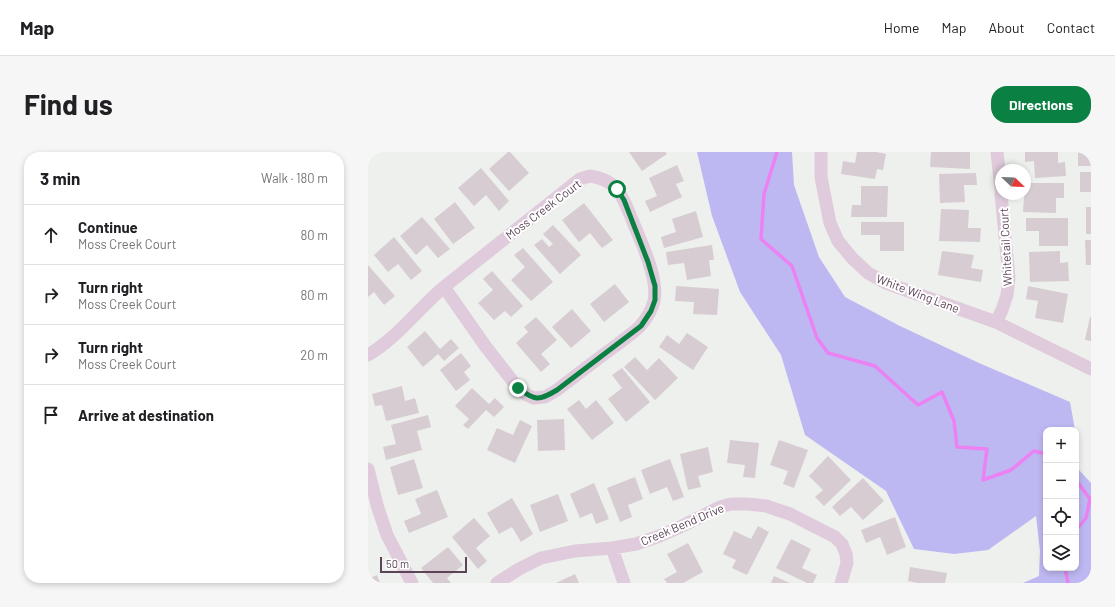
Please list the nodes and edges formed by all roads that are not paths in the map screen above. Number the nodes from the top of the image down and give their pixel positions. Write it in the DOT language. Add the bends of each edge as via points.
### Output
graph roads {
  1 [pos="820,152"];
  2 [pos="998,152"];
  3 [pos="999,164"];
  4 [pos="1002,200"];
  5 [pos="444,287"];
  6 [pos="996,322"];
  7 [pos="368,355"];
  8 [pos="1091,369"];
  9 [pos="368,469"];
  10 [pos="612,548"];
  11 [pos="412,583"];
  12 [pos="497,583"];
  13 [pos="624,583"];
  14 [pos="841,583"];
  1 -- 6 [label="street, White Wing Lane" via="821,176 830,223 838,242 852,258 868,273 886,283"];
  2 -- 3 [label="street, Whitetail Court"];
  4 -- 6 [label="street, Whitetail Court" via="1009,278 1007,295"];
  5 -- 5 [label="street, Moss Creek Court" via="580,179 590,176 608,181 624,200 648,262 655,286 655,300 641,326 557,390 545,397 534,398 518,388 486,348"];
  5 -- 7 [label="street, Moss Creek Court" via="382,346"];
  6 -- 8 [label="street, White Wing Lane"];
  9 -- 11 [label="street" via="387,535"];
  10 -- 12 [label="street, Creek Bend Drive" via="575,551 541,558"];
  10 -- 13 [label="street"];
  10 -- 14 [label="street, Creek Bend Drive" via="657,537 720,507 731,504 766,506 790,514 835,537 842,544 846,563"];
}
